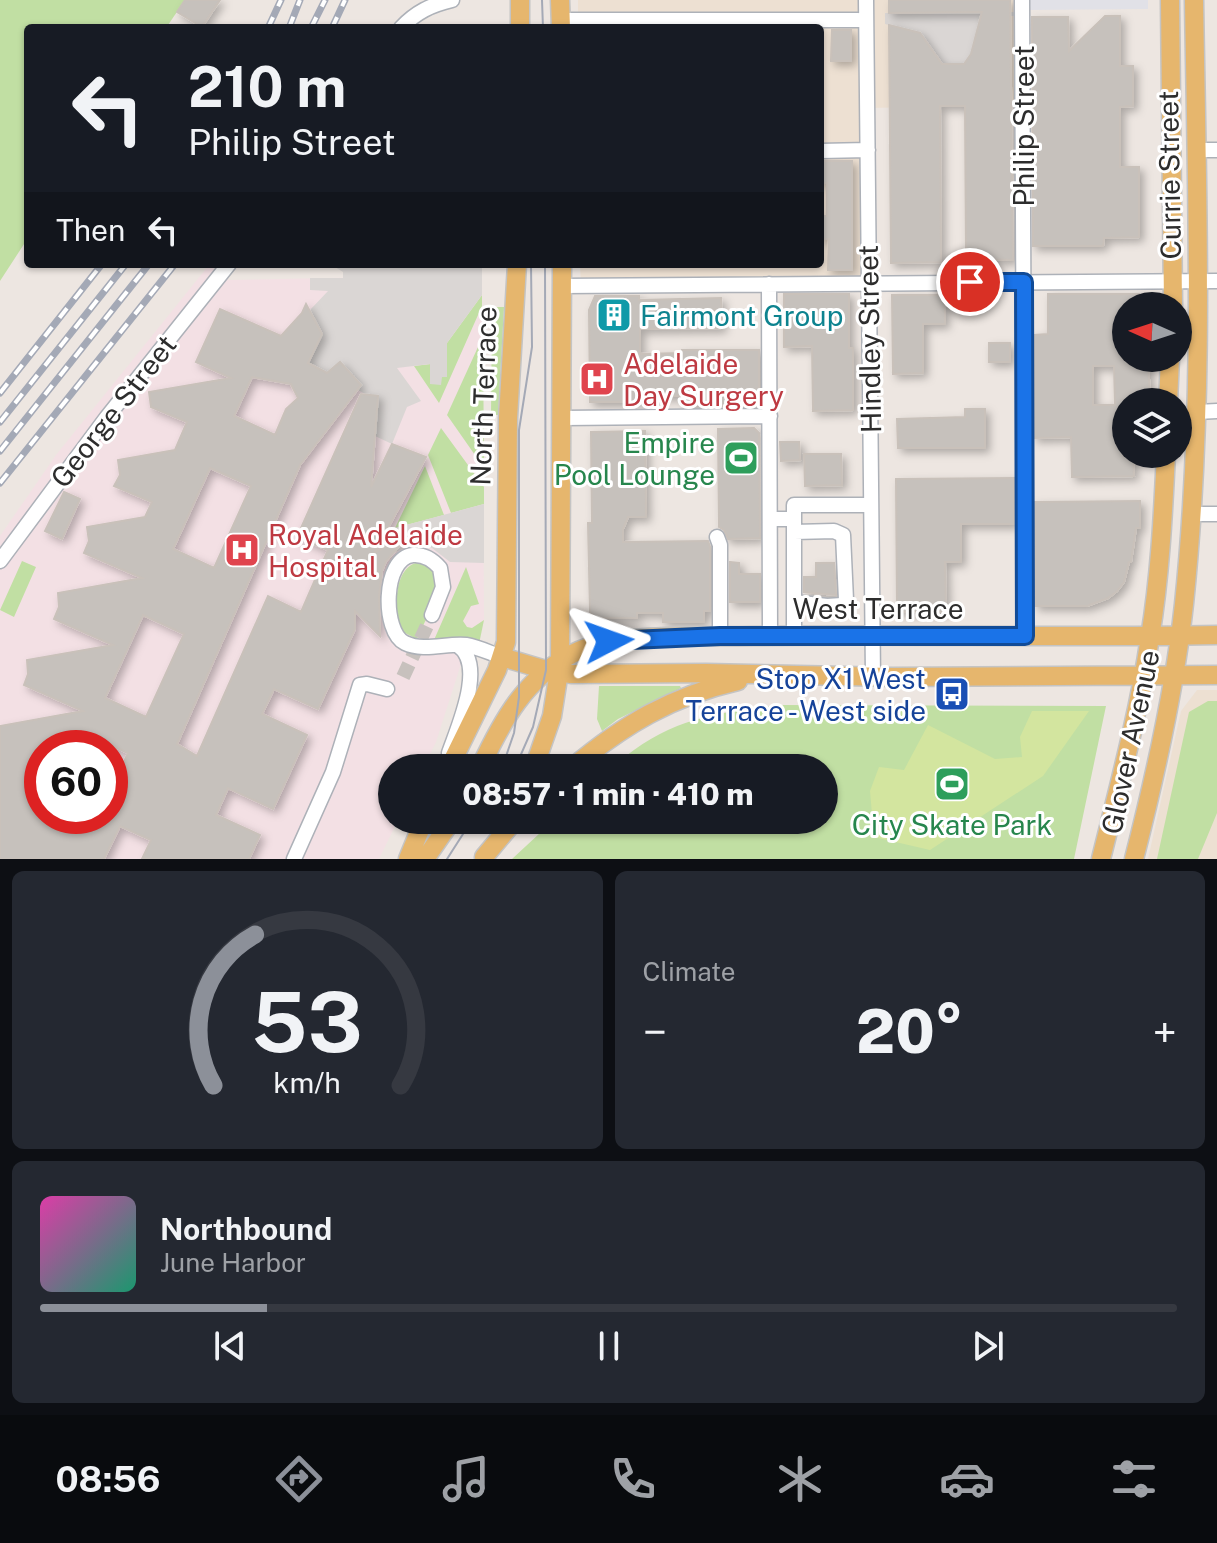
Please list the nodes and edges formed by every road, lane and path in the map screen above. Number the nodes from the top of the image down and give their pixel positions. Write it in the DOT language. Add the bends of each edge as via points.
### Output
graph roads {
  1 [pos="520,0"];
  2 [pos="560,0"];
  3 [pos="866,0"];
  4 [pos="1022,0"];
  5 [pos="1170,0"];
  6 [pos="1194,0"];
  7 [pos="440,1"];
  8 [pos="858,20"];
  9 [pos="405,24"];
  10 [pos="520,24"];
  11 [pos="561,24"];
  12 [pos="868,150"];
  13 [pos="1196,150"];
  14 [pos="1217,150"];
  15 [pos="824,151"];
  16 [pos="226,268"];
  17 [pos="517,268"];
  18 [pos="562,268"];
  19 [pos="1174,281"];
  20 [pos="1208,281"];
  21 [pos="1024,282"];
  22 [pos="869,283"];
  23 [pos="769,284"];
  24 [pos="562,286"];
  25 [pos="1174,292"];
  26 [pos="1217,411"];
  27 [pos="1197,412"];
  28 [pos="770,416"];
  29 [pos="563,418"];
  30 [pos="1165,468"];
  31 [pos="871,505"];
  32 [pos="1191,514"];
  33 [pos="1217,514"];
  34 [pos="770,519"];
  35 [pos="794,530"];
  36 [pos="717,537"];
  37 [pos="0,561"];
  38 [pos="794,602"];
  39 [pos="432,615"];
  40 [pos="561,616"];
  41 [pos="508,625"];
  42 [pos="1217,635"];
  43 [pos="720,636"];
  44 [pos="770,636"];
  45 [pos="794,636"];
  46 [pos="872,636"];
  47 [pos="1025,636"];
  48 [pos="1151,636"];
  49 [pos="1180,636"];
  50 [pos="596,644"];
  51 [pos="457,645"];
  52 [pos="502,657"];
  53 [pos="555,668"];
  54 [pos="792,675"];
  55 [pos="1144,675"];
  56 [pos="1173,675"];
  57 [pos="1217,675"];
  58 [pos="873,677"];
  59 [pos="387,689"];
  60 [pos="450,754"];
  61 [pos="453,754"];
  62 [pos="487,754"];
  63 [pos="539,754"];
  64 [pos="590,754"];
  65 [pos="418,834"];
  66 [pos="442,834"];
  67 [pos="498,834"];
  68 [pos="504,834"];
  69 [pos="484,858"];
  70 [pos="294,859"];
  71 [pos="408,859"];
  72 [pos="425,859"];
  73 [pos="1101,859"];
  74 [pos="1134,859"];
  1 -- 10 [label="main road"];
  2 -- 11 [label="main road"];
  3 -- 12 [label="street, Hindley Street"];
  4 -- 21 [label="street, Philip Street"];
  5 -- 19 [label="main road, Currie Street"];
  6 -- 13 [label="main road, Currie Street"];
  7 -- 9 [label="street"];
  8 -- 11 [label="street"];
  12 -- 15 [label="street"];
  12 -- 22 [label="street, Hindley Street"];
  13 -- 14 [label="street"];
  13 -- 20 [label="main road, Currie Street"];
  16 -- 37 [label="street, George Street"];
  17 -- 41 [label="main road, North Terrace" via="508,418"];
  18 -- 24 [label="main road"];
  19 -- 20 [label="street"];
  19 -- 21 [label="street"];
  19 -- 25 [label="main road, Currie Street"];
  20 -- 27 [label="main road, Currie Street"];
  21 -- 22 [label="street"];
  21 -- 47 [label="street, Philip Street"];
  22 -- 23 [label="street"];
  22 -- 31 [label="street, Hindley Street"];
  23 -- 24 [label="street"];
  23 -- 28 [label="street"];
  24 -- 29 [label="main road"];
  26 -- 27 [label="street"];
  27 -- 32 [label="main road, Currie Street"];
  28 -- 29 [label="street"];
  28 -- 34 [label="street"];
  29 -- 40 [label="main road"];
  30 -- 48 [label="main road"];
  31 -- 35 [label="street" via="794,505"];
  31 -- 46 [label="street, Hindley Street"];
  32 -- 33 [label="street"];
  32 -- 49 [label="main road, Currie Street"];
  34 -- 35 [label="street"];
  34 -- 44 [label="street"];
  35 -- 38 [label="street"];
  35 -- 38 [label="street" via="833,540 846,550 845,603"];
  36 -- 43 [label="street"];
  38 -- 45 [label="street"];
  39 -- 51 [label="street" via="443,591 440,568 423,556 401,559 391,576 395,634 411,645"];
  40 -- 50 [label="main road" via="575,633"];
  40 -- 53 [label="main road"];
  41 -- 52 [label="main road, North Terrace"];
  41 -- 53 [label="main road" via="520,646"];
  42 -- 49 [label="main road, West Terrace"];
  43 -- 44 [label="main road, West Terrace"];
  43 -- 50 [label="main road, West Terrace"];
  44 -- 45 [label="main road, West Terrace"];
  45 -- 46 [label="main road, West Terrace"];
  46 -- 47 [label="main road, West Terrace"];
  46 -- 58 [label="street, Hindley Street"];
  47 -- 48 [label="main road, West Terrace"];
  48 -- 49 [label="main road, West Terrace"];
  48 -- 55 [label="main road"];
  49 -- 56 [label="main road, Glover Avenue"];
  50 -- 53 [label="main road, West Terrace"];
  51 -- 52 [label="street"];
  51 -- 60 [label="street" via="467,654 470,672"];
  52 -- 53 [label="main road"];
  52 -- 61 [label="main road, North Terrace"];
  53 -- 54 [label="main road"];
  53 -- 62 [label="main road" via="526,689 506,714"];
  53 -- 63 [label="main road" via="552,716"];
  54 -- 58 [label="main road"];
  54 -- 64 [label="main road" via="738,681 672,701"];
  55 -- 56 [label="main road"];
  55 -- 58 [label="main road"];
  55 -- 73 [label="main road, Glover Avenue"];
  56 -- 57 [label="main road"];
  56 -- 74 [label="main road, Glover Avenue"];
  59 -- 70 [label="street" via="360,685 333,772"];
  65 -- 71 [label="main road"];
  66 -- 72 [label="main road"];
  67 -- 69 [label="main road"];
  68 -- 69 [label="main road"];
}
